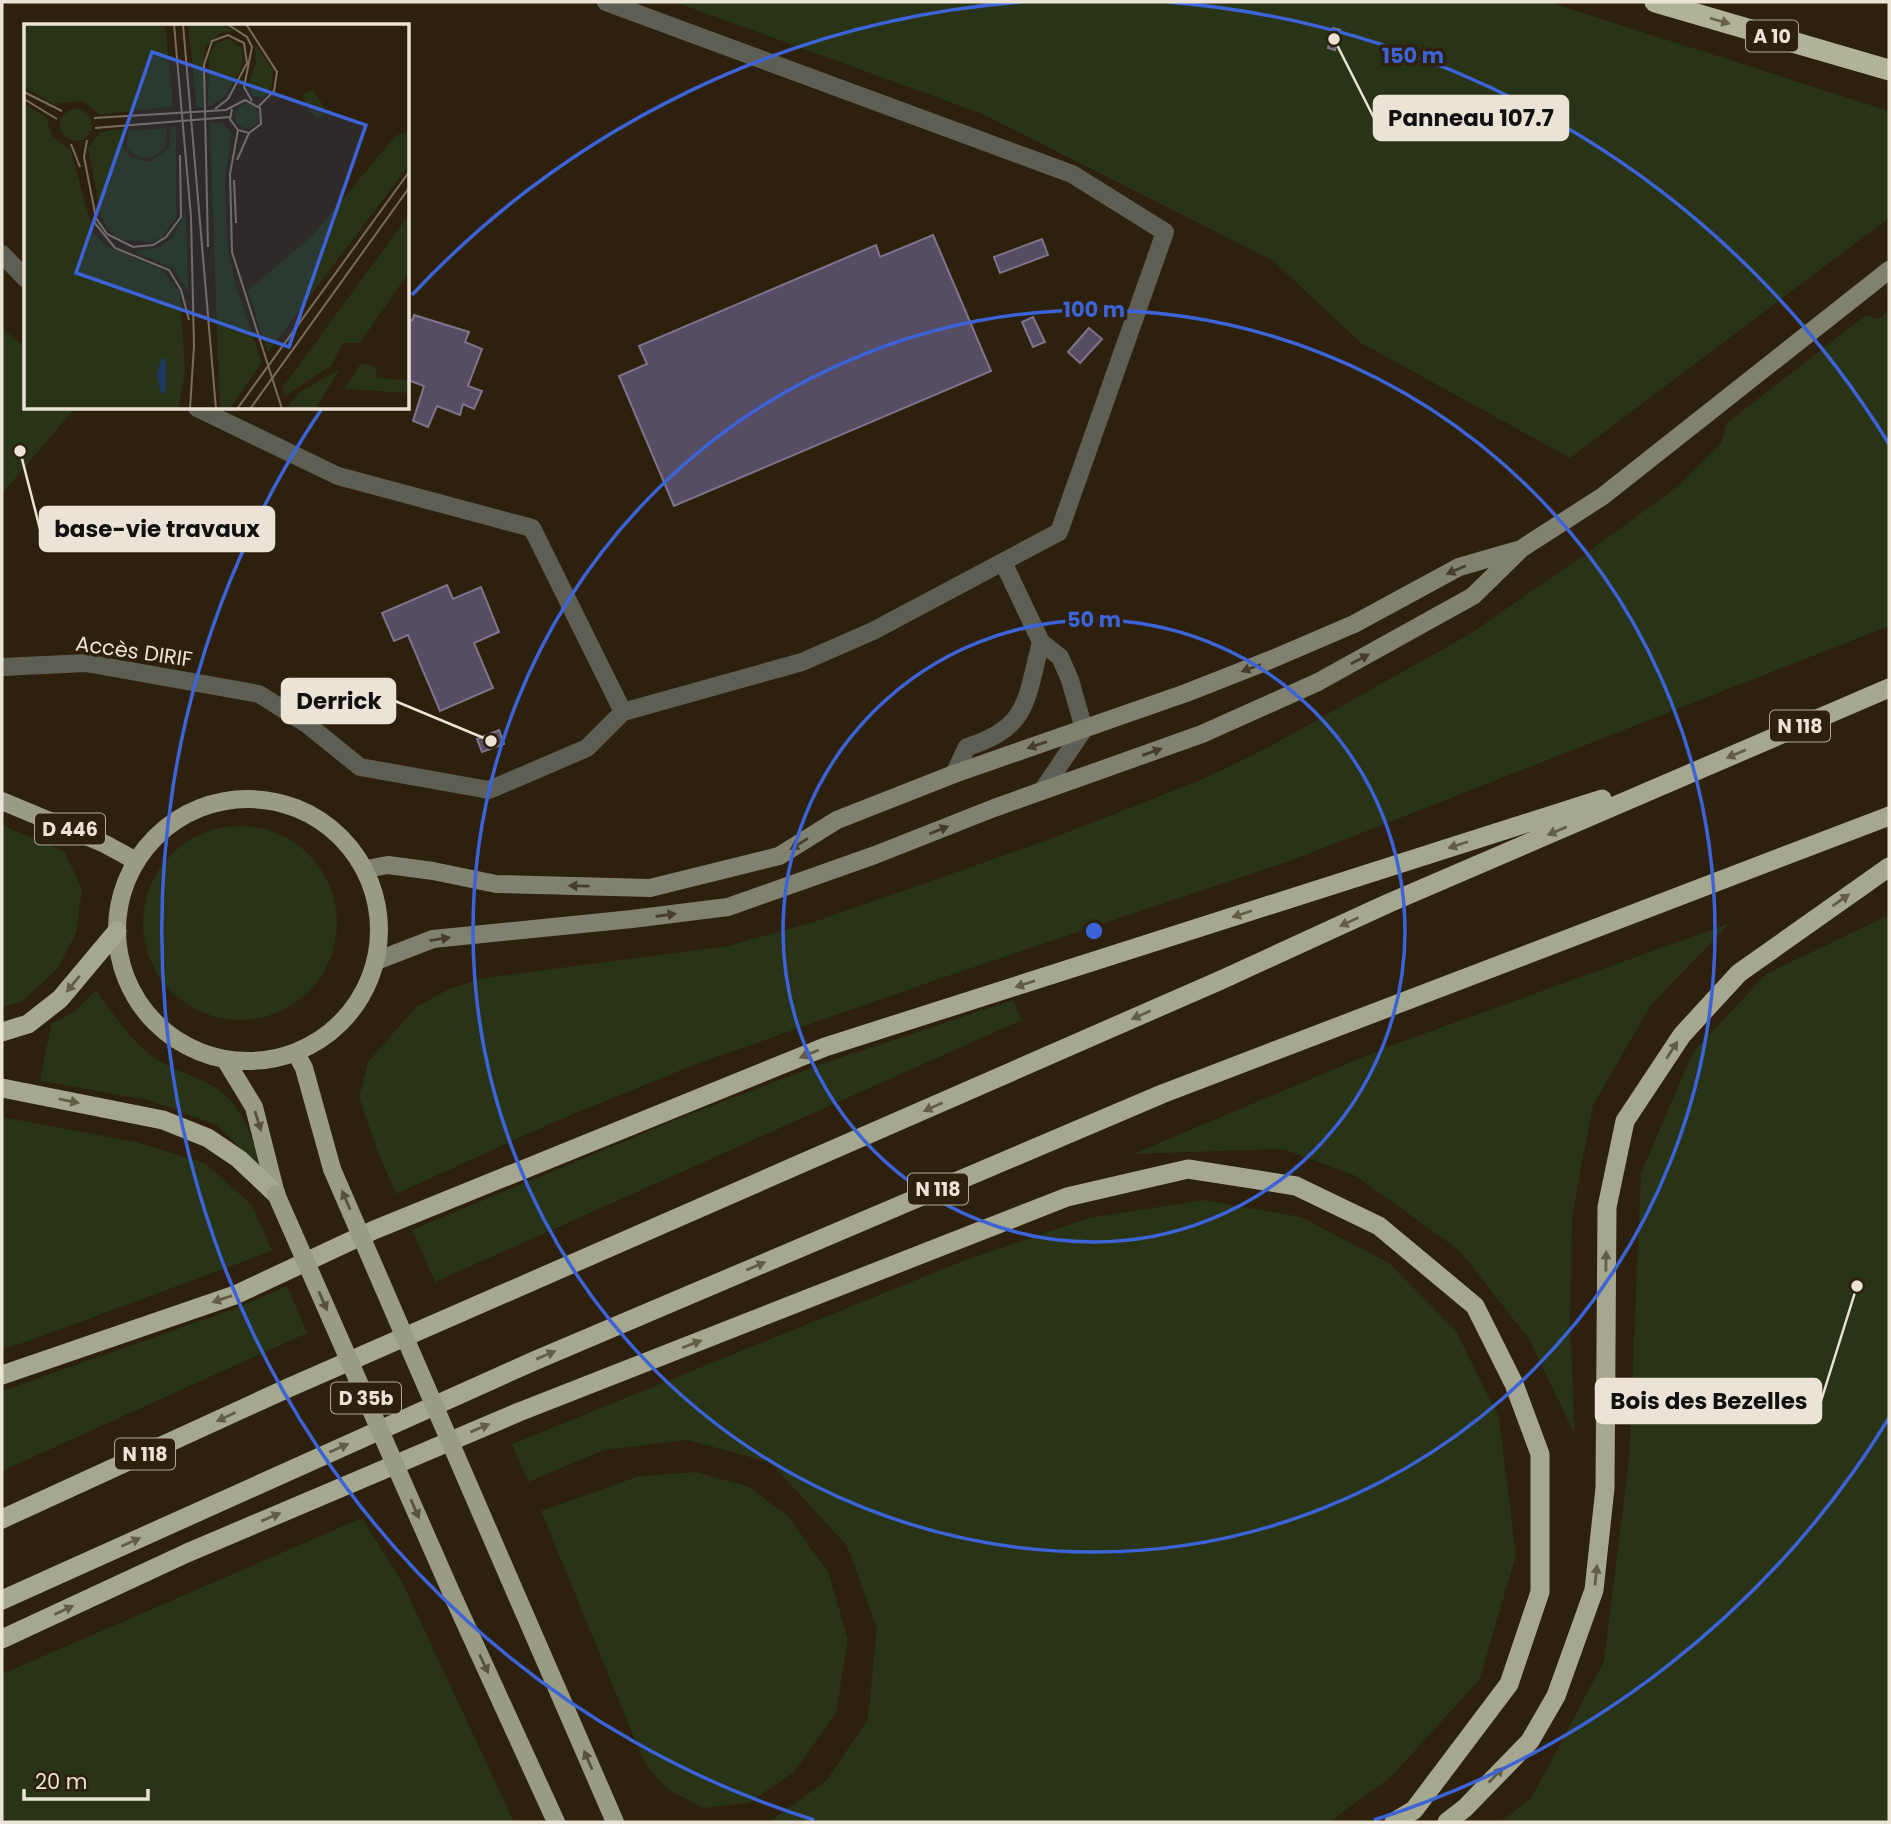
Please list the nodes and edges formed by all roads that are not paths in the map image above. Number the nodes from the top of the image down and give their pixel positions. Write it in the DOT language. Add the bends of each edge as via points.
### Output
graph roads {
  1 [pos="607,2"];
  2 [pos="1655,2"];
  3 [pos="1889,70"];
  4 [pos="2,254"];
  5 [pos="1889,270"];
  6 [pos="24,277"];
  7 [pos="201,410"];
  8 [pos="1521,549"];
  9 [pos="1003,562"];
  10 [pos="1041,642"];
  11 [pos="2,667"];
  12 [pos="1889,688"];
  13 [pos="622,712"];
  14 [pos="1084,729"];
  15 [pos="1710,765"];
  16 [pos="954,774"];
  17 [pos="1042,791"];
  18 [pos="2,801"];
  19 [pos="1889,816"];
  20 [pos="136,861"];
  21 [pos="1889,867"];
  22 [pos="366,869"];
  23 [pos="117,931"];
  24 [pos="376,961"];
  25 [pos="2,1032"];
  26 [pos="296,1053"];
  27 [pos="226,1061"];
  28 [pos="2,1088"];
  29 [pos="276,1194"];
  30 [pos="2,1375"];
  31 [pos="2,1519"];
  32 [pos="2,1600"];
  33 [pos="2,1639"];
  34 [pos="556,1822"];
  35 [pos="615,1822"];
  36 [pos="1394,1822"];
  37 [pos="1447,1822"];
  1 -- 9 [label="lane" via="1072,174 1165,232 1059,532"];
  2 -- 3 [label="highway, A 10, one-way"];
  4 -- 6 [label="lane"];
  5 -- 8 [label="main road" via="1603,495"];
  7 -- 13 [label="lane" via="338,476 532,528"];
  8 -- 14 [label="main road, one-way" via="1459,567 1354,624 1270,660"];
  17 -- 8 [label="main road, one-way" via="1202,734 1318,682 1474,596"];
  9 -- 10 [label="lane"];
  9 -- 13 [label="lane" via="873,631 802,662"];
  10 -- 14 [label="lane" via="1060,657"];
  10 -- 16 [label="lane" via="1029,695 1018,718 989,740 967,747"];
  11 -- 13 [label="lane, Accès DIRIF" via="86,663 259,694 308,725 360,767 489,790 587,748"];
  12 -- 15 [label="highway, N 118, one-way"];
  14 -- 16 [label="main road, one-way"];
  14 -- 17 [label="lane"];
  15 -- 30 [label="highway, one-way" via="825,1047 374,1230 235,1294"];
  15 -- 31 [label="highway, N 118, one-way" via="288,1388"];
  16 -- 22 [label="main road, one-way" via="838,820 779,856 650,888 496,884 388,865"];
  24 -- 17 [label="main road, one-way" via="433,939 728,907"];
  18 -- 20 [label="main road, D 446"];
  32 -- 19 [label="highway, N 118, one-way" via="534,1360 1162,1094"];
  20 -- 22 [label="main road" via="164,829 185,814 239,799 268,800 320,820"];
  20 -- 23 [label="main road" via="119,903"];
  37 -- 21 [label="highway, one-way" via="1530,1741 1556,1696 1594,1590 1605,1488 1607,1207 1625,1121 1682,1035 1738,973"];
  22 -- 24 [label="main road" via="378,915"];
  23 -- 25 [label="highway, one-way" via="60,999 28,1024"];
  23 -- 27 [label="main road" via="129,986 144,1011 163,1032 187,1047"];
  24 -- 26 [label="main road" via="361,997 344,1020"];
  26 -- 27 [label="main road" via="270,1060"];
  35 -- 26 [label="main road, D 35b, one-way, bridge" via="332,1169"];
  27 -- 29 [label="main road, D 35b, one-way" via="254,1107"];
  28 -- 29 [label="highway, one-way" via="163,1120 218,1145"];
  29 -- 34 [label="main road, D 35b, one-way, bridge"];
  33 -- 36 [label="highway, one-way" via="187,1553 519,1412 1067,1197 1188,1169 1296,1186 1379,1226 1475,1306 1514,1384 1540,1454 1540,1592 1509,1684 1414,1810"];
}
